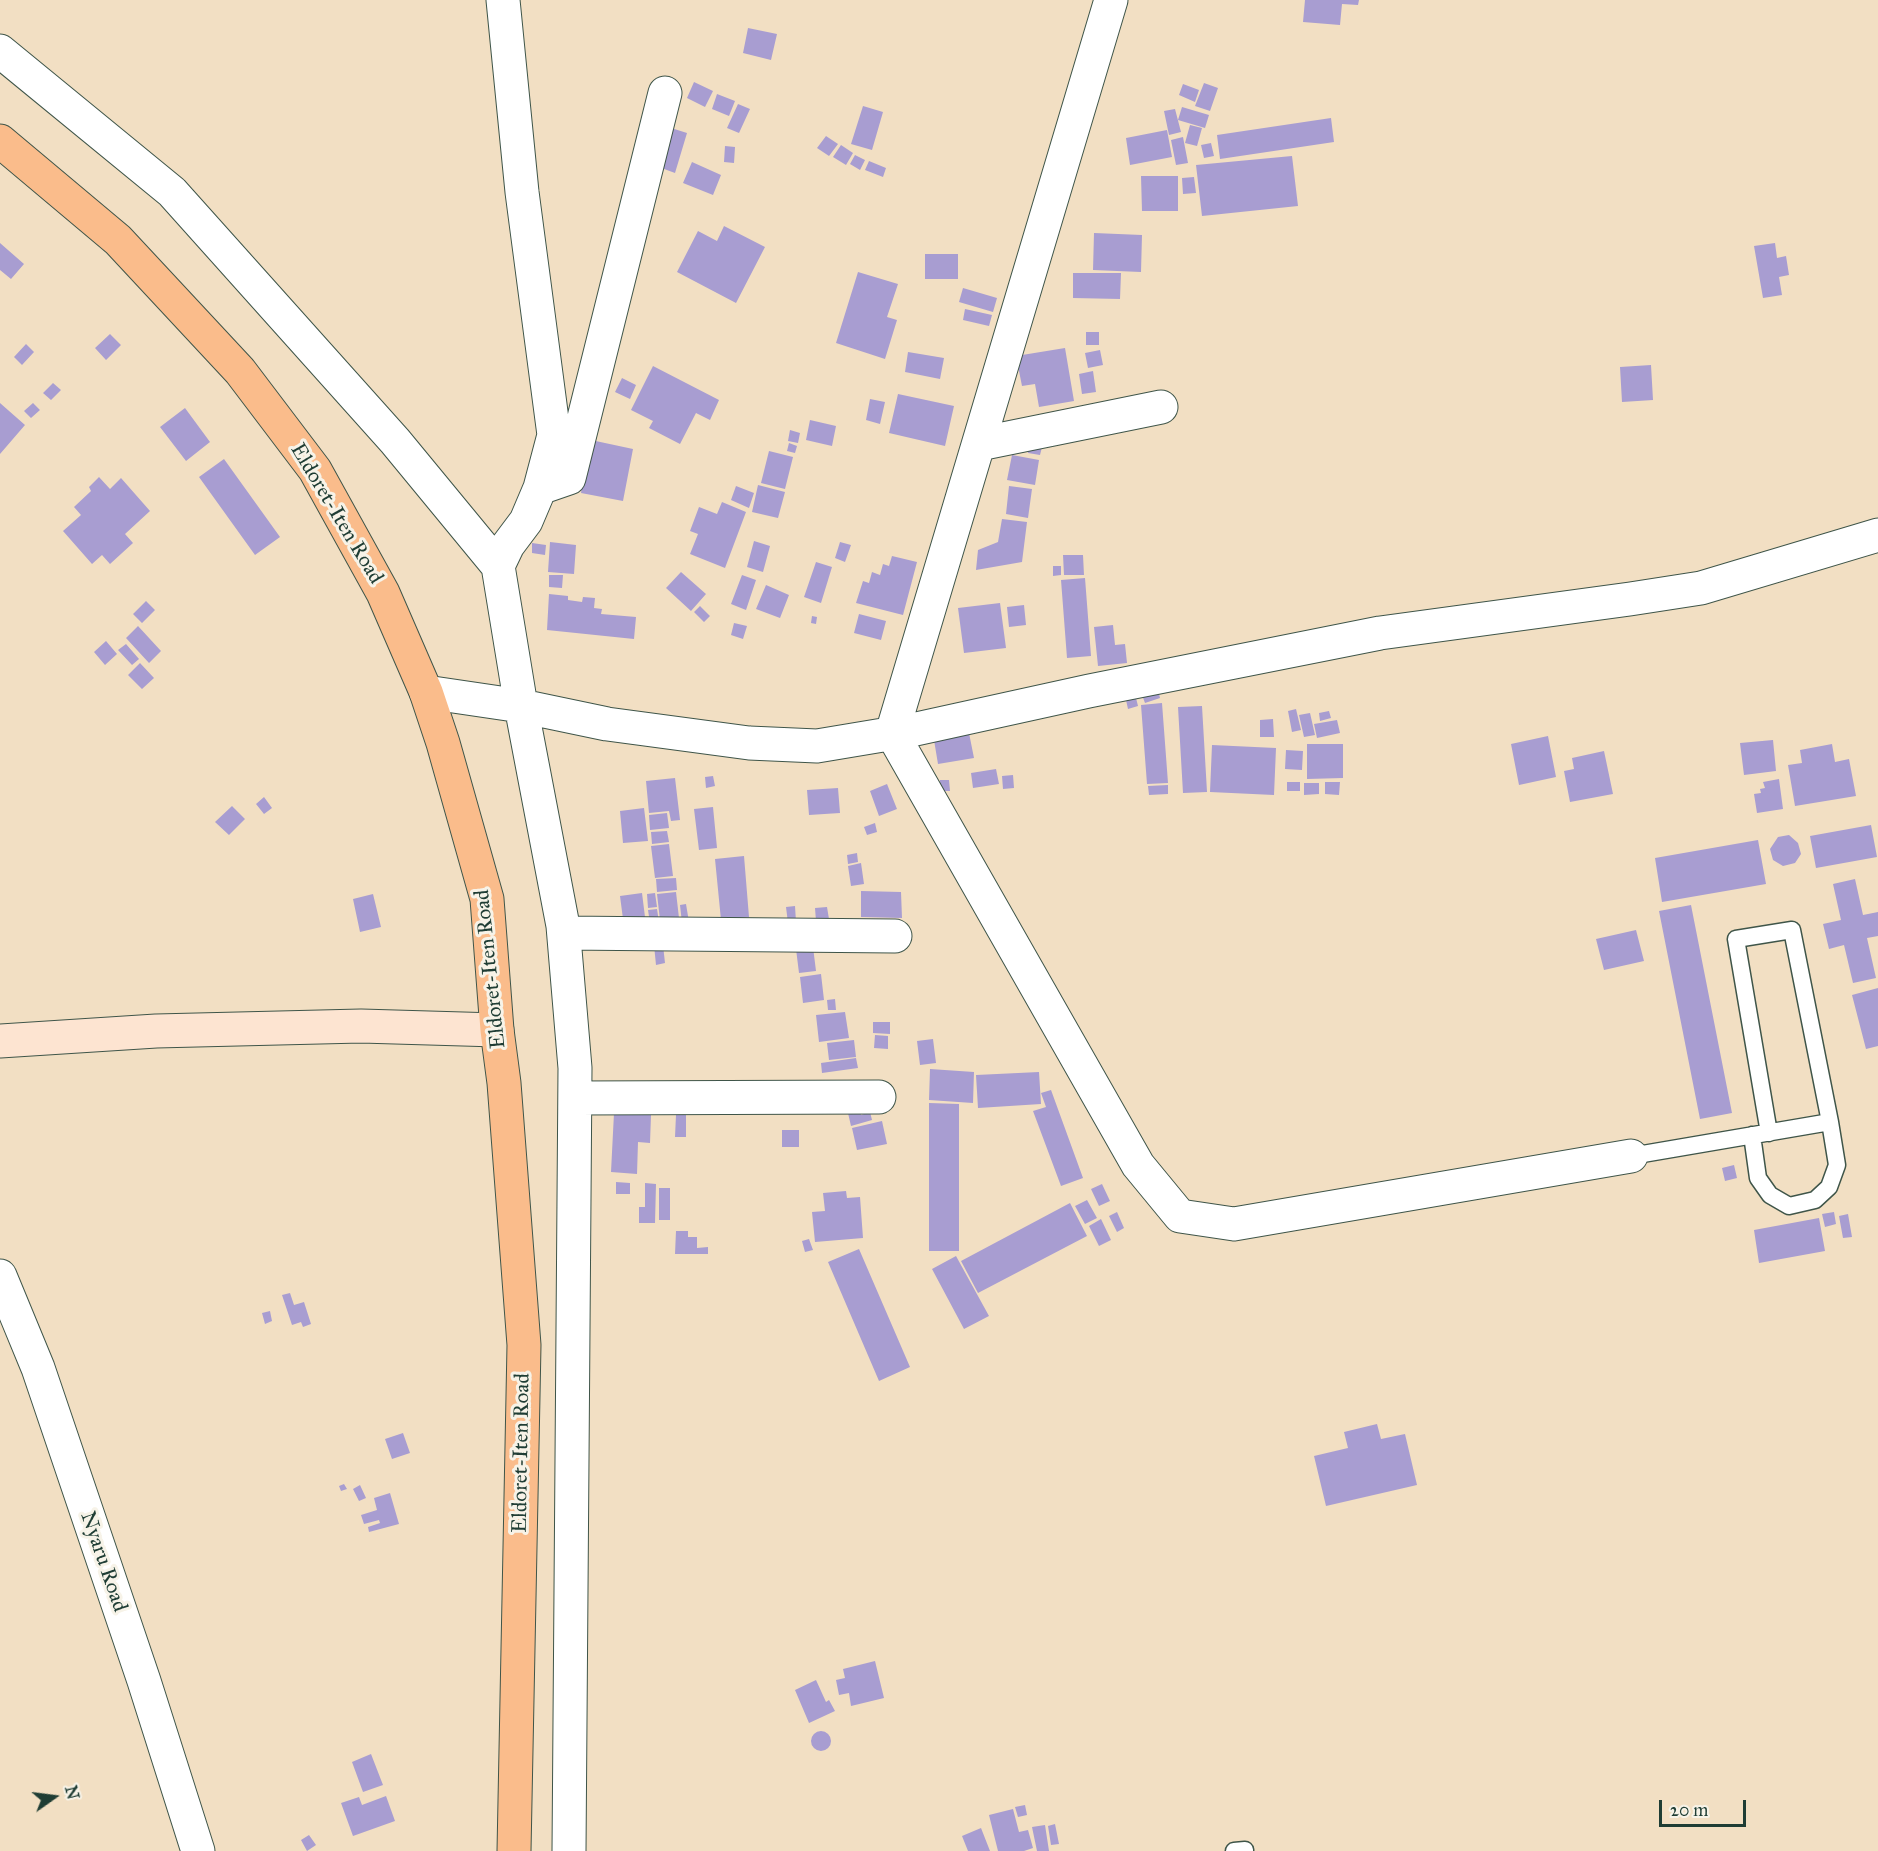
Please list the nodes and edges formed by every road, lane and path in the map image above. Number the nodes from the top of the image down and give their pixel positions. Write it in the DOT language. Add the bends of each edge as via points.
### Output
graph roads {
  1 [pos="503,0"];
  2 [pos="1112,0"];
  3 [pos="0,51"];
  4 [pos="665,93"];
  5 [pos="0,141"];
  6 [pos="1161,407"];
  7 [pos="979,444"];
  8 [pos="540,488"];
  9 [pos="1878,535"];
  10 [pos="498,566"];
  11 [pos="426,693"];
  12 [pos="521,706"];
  13 [pos="892,733"];
  14 [pos="564,933"];
  15 [pos="895,936"];
  16 [pos="497,1030"];
  17 [pos="0,1041"];
  18 [pos="879,1097"];
  19 [pos="575,1098"];
  20 [pos="1830,1122"];
  21 [pos="1760,1134"];
  22 [pos="1631,1156"];
  23 [pos="0,1276"];
  24 [pos="198,1851"];
  25 [pos="514,1851"];
  26 [pos="569,1851"];
  1 -- 8 [label="street" via="522,192 554,435"];
  2 -- 7 [label="street"];
  3 -- 10 [label="street" via="172,192 395,441"];
  4 -- 8 [label="street" via="569,478"];
  5 -- 11 [label="main road, Eldoret-Iten Road" via="118,240 240,371 315,470 383,593"];
  6 -- 7 [label="street"];
  7 -- 13 [label="street"];
  8 -- 10 [label="street" via="526,521"];
  9 -- 13 [label="street" via="1701,588 1380,633"];
  10 -- 12 [label="street"];
  11 -- 12 [label="street"];
  11 -- 16 [label="main road, Eldoret-Iten Road" via="487,899"];
  12 -- 13 [label="street" via="607,724 749,743 817,746"];
  12 -- 14 [label="street"];
  13 -- 22 [label="street" via="1138,1164 1180,1216 1234,1224"];
  14 -- 15 [label="street"];
  14 -- 19 [label="street"];
  16 -- 17 [label="main road" via="361,1026 156,1031"];
  16 -- 25 [label="main road, Eldoret-Iten Road" via="524,1345"];
  18 -- 19 [label="street"];
  19 -- 26 [label="street"];
  20 -- 21 [label="lane"];
  20 -- 21 [label="lane" via="1837,1165 1829,1187 1815,1200 1789,1206 1770,1195 1758,1178"];
  20 -- 21 [label="lane" via="1792,930 1770,933 1736,939"];
  21 -- 22 [label="lane"];
  23 -- 24 [label="street, Nyaru Road" via="42,1379"];
}
